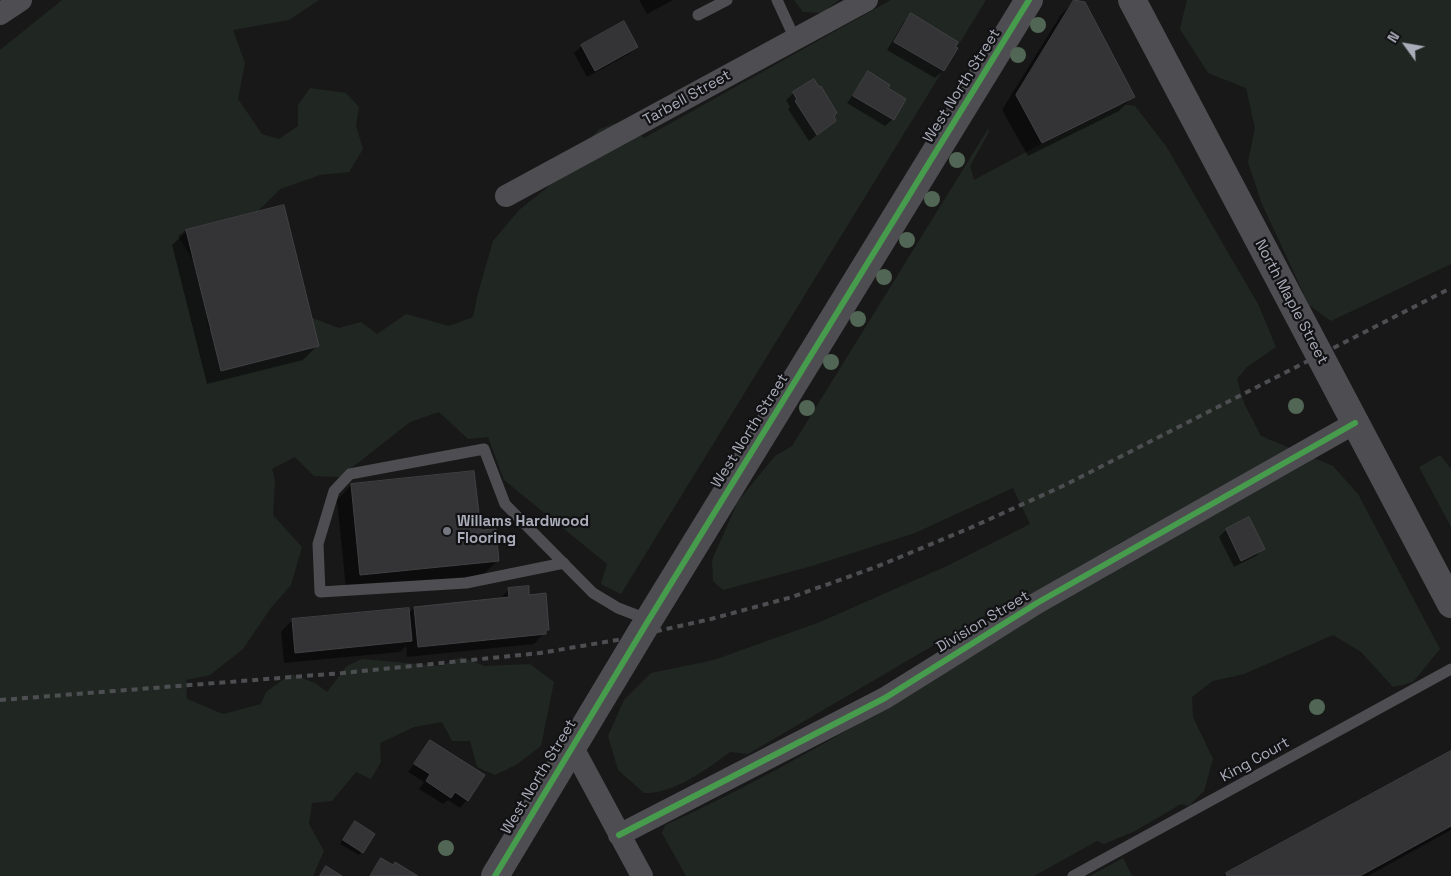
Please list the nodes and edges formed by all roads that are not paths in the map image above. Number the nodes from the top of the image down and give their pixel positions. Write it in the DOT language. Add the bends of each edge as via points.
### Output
graph roads {
  1 [pos="21,0"];
  2 [pos="728,0"];
  3 [pos="777,0"];
  4 [pos="867,0"];
  5 [pos="1029,0"];
  6 [pos="1132,0"];
  7 [pos="0,14"];
  8 [pos="698,15"];
  9 [pos="795,39"];
  10 [pos="506,196"];
  11 [pos="1355,423"];
  12 [pos="564,563"];
  13 [pos="1451,604"];
  14 [pos="649,620"];
  15 [pos="1451,670"];
  16 [pos="572,746"];
  17 [pos="619,835"];
  18 [pos="495,876"];
  19 [pos="642,876"];
  20 [pos="1073,876"];
  1 -- 7 [label="street"];
  2 -- 8 [label="lane"];
  3 -- 9 [label="lane"];
  4 -- 9 [label="street, Tarbell Street"];
  5 -- 14 [label="street, West North Street"];
  6 -- 11 [label="street, North Maple Street"];
  9 -- 10 [label="street, Tarbell Street"];
  11 -- 13 [label="street, North Maple Street"];
  11 -- 17 [label="street, Division Street" via="1037,603 885,698"];
  12 -- 12 [label="lane" via="505,504 484,449 350,474 334,491 318,544 320,592 466,583"];
  12 -- 14 [label="lane" via="593,593 618,608"];
  14 -- 16 [label="street, West North Street"];
  15 -- 20 [label="lane, King Court"];
  16 -- 17 [label="street"];
  16 -- 18 [label="street, West North Street"];
  17 -- 19 [label="street"];
}
